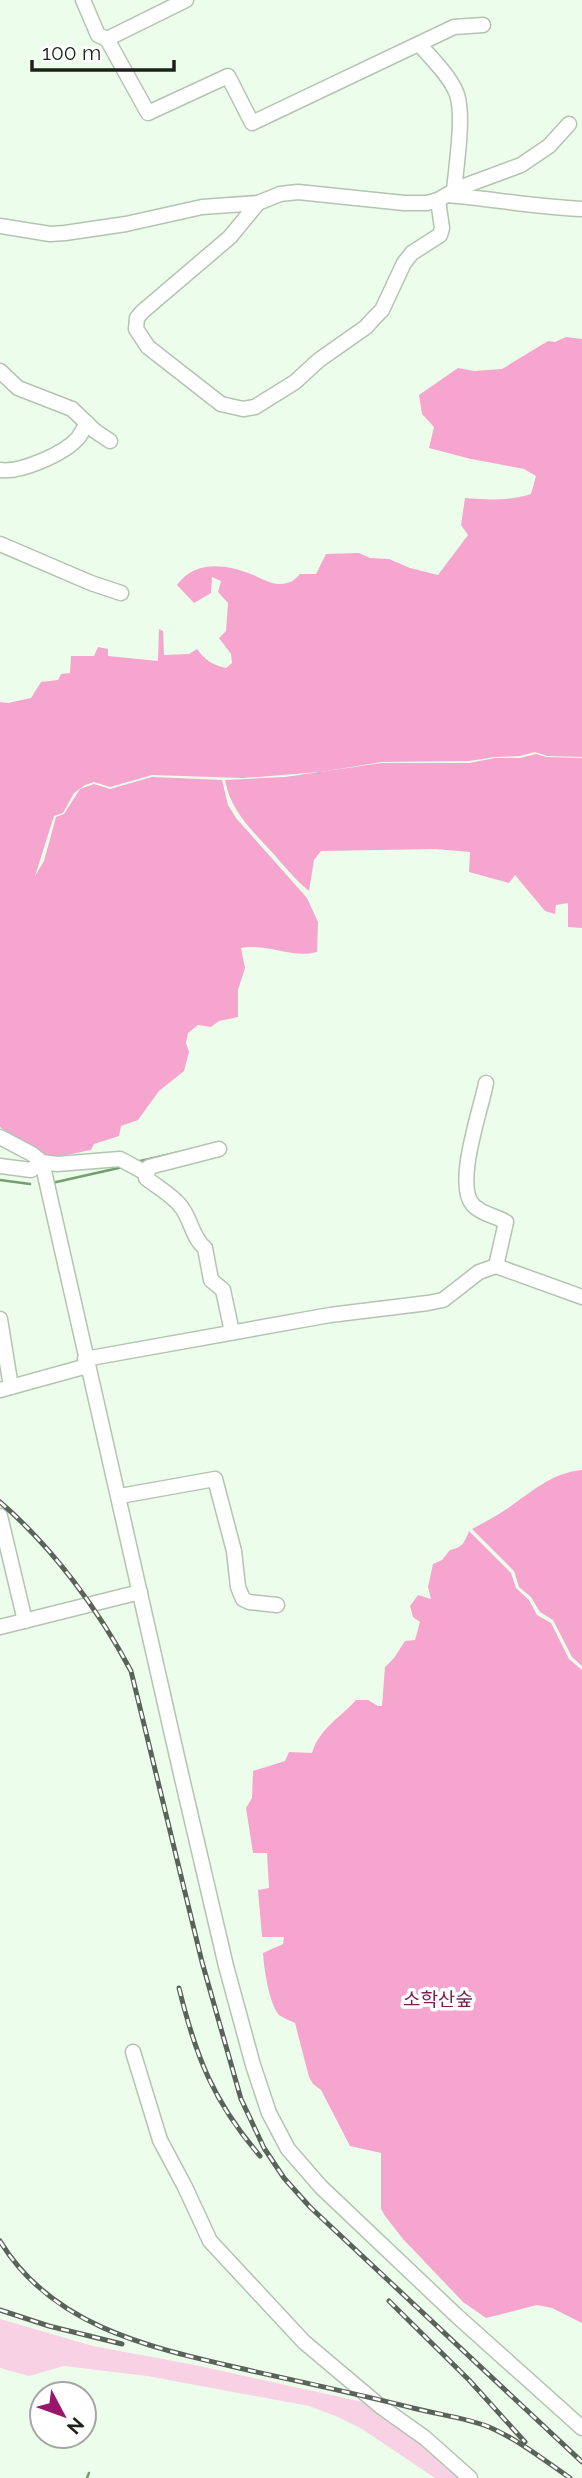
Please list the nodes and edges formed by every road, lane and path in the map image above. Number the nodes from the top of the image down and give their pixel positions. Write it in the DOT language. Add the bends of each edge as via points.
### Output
graph roads {
  1 [pos="83,0"];
  2 [pos="186,0"];
  3 [pos="483,25"];
  4 [pos="107,39"];
  5 [pos="419,44"];
  6 [pos="569,124"];
  7 [pos="446,195"];
  8 [pos="258,203"];
  9 [pos="582,209"];
  10 [pos="0,226"];
  11 [pos="0,371"];
  12 [pos="87,423"];
  13 [pos="110,441"];
  14 [pos="0,470"];
  15 [pos="0,544"];
  16 [pos="121,593"];
  17 [pos="486,1083"];
  18 [pos="0,1137"];
  19 [pos="219,1149"];
  20 [pos="42,1162"];
  21 [pos="0,1166"];
  22 [pos="137,1168"];
  23 [pos="496,1266"];
  24 [pos="582,1297"];
  25 [pos="0,1319"];
  26 [pos="232,1332"];
  27 [pos="86,1363"];
  28 [pos="6,1388"];
  29 [pos="120,1496"];
  30 [pos="0,1516"];
  31 [pos="140,1592"];
  32 [pos="277,1605"];
  33 [pos="25,1621"];
  34 [pos="0,1627"];
  35 [pos="134,2052"];
  36 [pos="582,2428"];
  37 [pos="470,2478"];
  1 -- 4 [label="street" via="99,35"];
  2 -- 4 [label="street"];
  3 -- 5 [label="street" via="454,27"];
  4 -- 5 [label="street" via="148,113 228,76 252,123"];
  5 -- 7 [label="street" via="458,99 460,114"];
  6 -- 7 [label="street" via="531,160"];
  7 -- 8 [label="street" via="404,203 298,192"];
  7 -- 8 [label="street" via="440,234 404,263 382,310 366,327 295,382 243,409 221,404 160,357 142,341 136,323 142,312 230,237"];
  7 -- 9 [label="street"];
  8 -- 10 [label="street" via="202,207 65,233"];
  11 -- 12 [label="street" via="14,385 72,409"];
  12 -- 13 [label="street"];
  12 -- 14 [label="street" via="76,440 45,460"];
  15 -- 16 [label="street"];
  17 -- 23 [label="street" via="466,1187 467,1197 478,1210 506,1222"];
  18 -- 20 [label="street"];
  19 -- 22 [label="street"];
  20 -- 21 [label="street" via="32,1170"];
  20 -- 22 [label="street" via="120,1159"];
  20 -- 27 [label="street"];
  22 -- 26 [label="street" via="171,1196 190,1220 205,1248 211,1280 223,1290"];
  23 -- 24 [label="street"];
  23 -- 26 [label="street" via="479,1272 443,1300"];
  25 -- 28 [label="street"];
  26 -- 27 [label="street"];
  27 -- 28 [label="street"];
  27 -- 29 [label="street"];
  29 -- 31 [label="street"];
  29 -- 32 [label="street" via="215,1479 234,1551 237,1587 249,1602"];
  30 -- 33 [label="street"];
  31 -- 33 [label="street"];
  31 -- 36 [label="street" via="226,1966 258,2083 277,2131 299,2163 367,2232"];
  33 -- 34 [label="street"];
  35 -- 37 [label="street" via="160,2140 210,2241 304,2342"];
}
